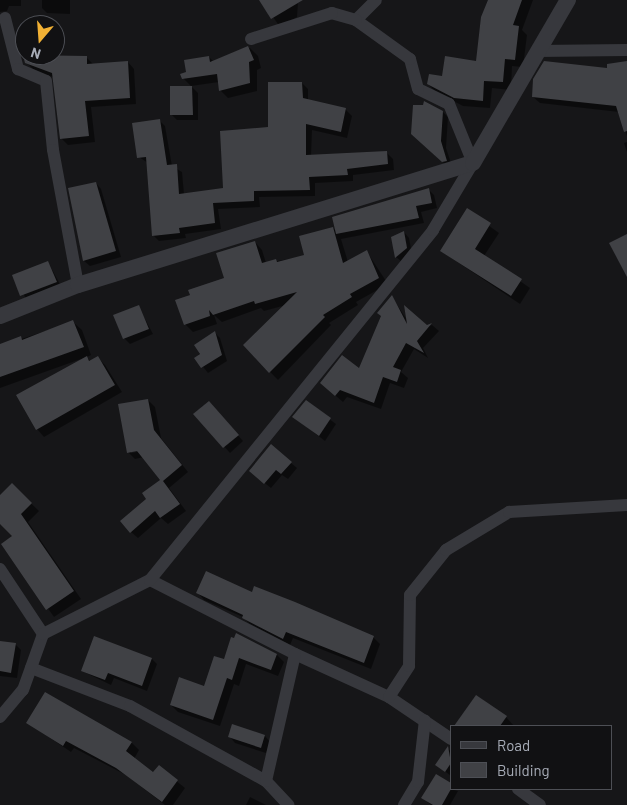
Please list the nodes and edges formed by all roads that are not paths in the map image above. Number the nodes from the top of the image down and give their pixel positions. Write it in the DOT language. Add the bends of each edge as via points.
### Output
graph roads {
  1 [pos="376,0"];
  2 [pos="568,0"];
  3 [pos="5,18"];
  4 [pos="356,20"];
  5 [pos="251,39"];
  6 [pos="627,50"];
  7 [pos="537,51"];
  8 [pos="473,163"];
  9 [pos="78,285"];
  10 [pos="0,316"];
  11 [pos="627,505"];
  12 [pos="0,569"];
  13 [pos="150,580"];
  14 [pos="43,634"];
  15 [pos="295,654"];
  16 [pos="31,668"];
  17 [pos="389,697"];
  18 [pos="0,717"];
  19 [pos="425,720"];
  20 [pos="450,738"];
  21 [pos="266,781"];
  22 [pos="519,790"];
  23 [pos="288,805"];
  24 [pos="404,805"];
  25 [pos="540,805"];
  1 -- 4 [label="street"];
  2 -- 7 [label="street"];
  3 -- 9 [label="street" via="18,70 46,81 53,150"];
  4 -- 5 [label="street" via="332,13"];
  4 -- 8 [label="street" via="410,60 418,88 449,104"];
  6 -- 7 [label="street"];
  7 -- 8 [label="street"];
  8 -- 9 [label="street"];
  8 -- 13 [label="street" via="433,230"];
  9 -- 10 [label="street"];
  11 -- 17 [label="street" via="509,512 446,550 410,595 409,666"];
  12 -- 14 [label="street"];
  13 -- 14 [label="street"];
  13 -- 15 [label="street"];
  14 -- 16 [label="street"];
  15 -- 17 [label="street"];
  15 -- 21 [label="street"];
  16 -- 18 [label="street" via="23,690"];
  16 -- 21 [label="street" via="130,706"];
  17 -- 19 [label="street"];
  19 -- 20 [label="street"];
  19 -- 24 [label="street" via="418,782"];
  21 -- 23 [label="street"];
  22 -- 25 [label="street"];
}
